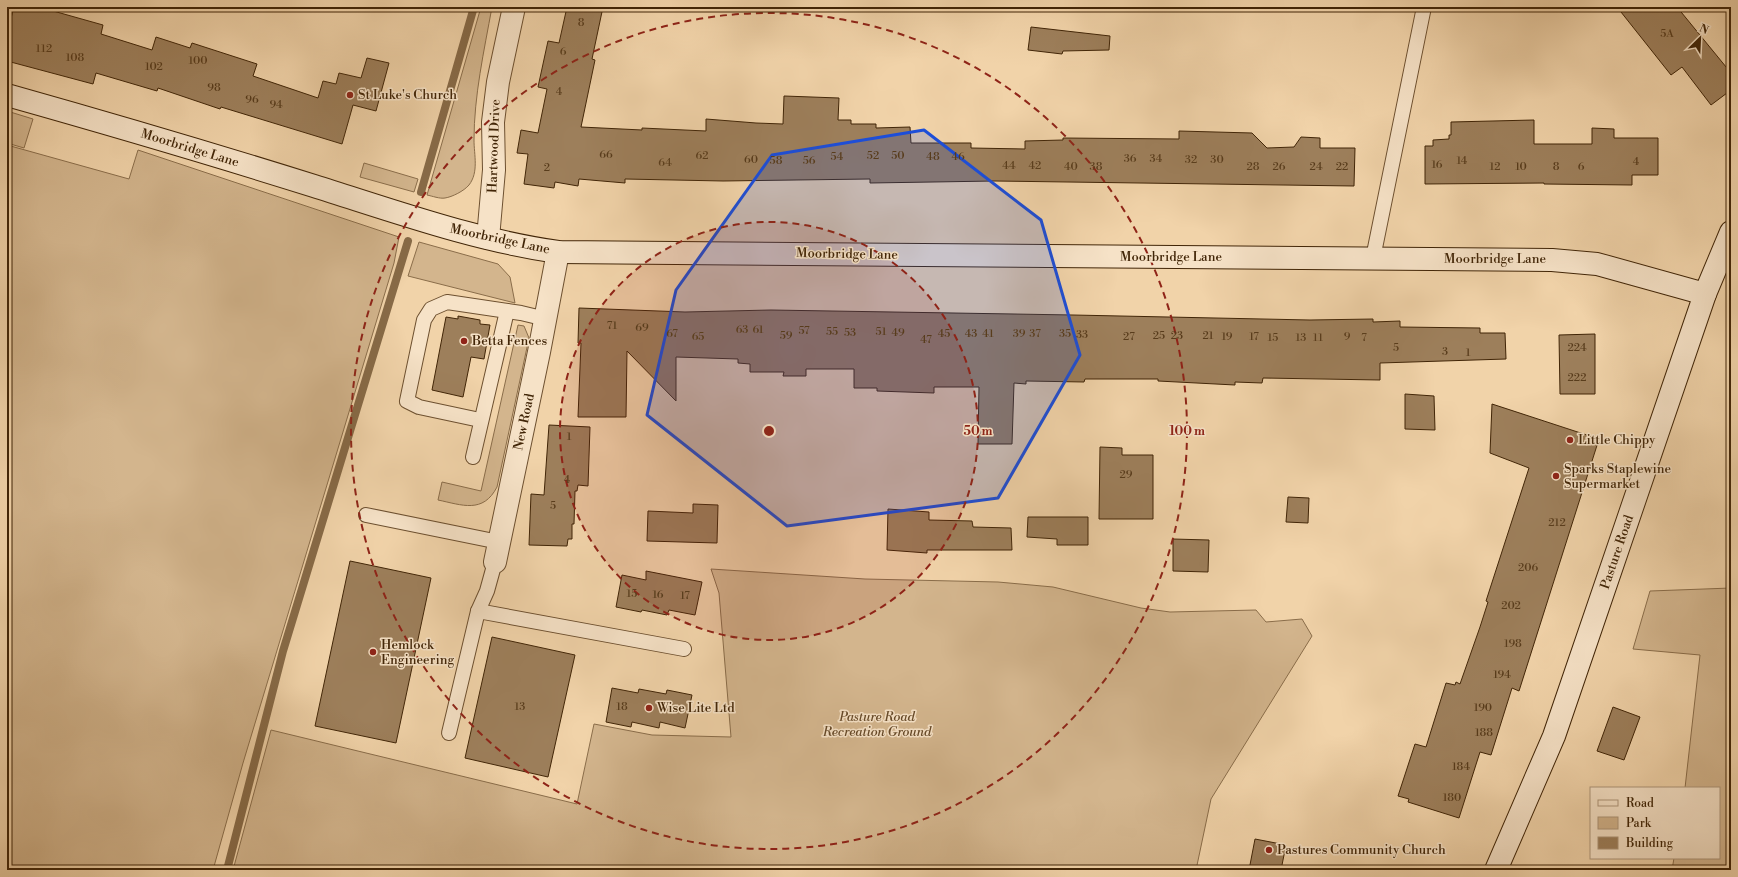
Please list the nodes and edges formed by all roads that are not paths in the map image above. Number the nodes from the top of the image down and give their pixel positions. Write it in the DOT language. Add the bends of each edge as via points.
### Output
graph roads {
  1 [pos="514,7"];
  2 [pos="1424,7"];
  3 [pos="7,95"];
  4 [pos="1730,234"];
  5 [pos="488,238"];
  6 [pos="558,252"];
  7 [pos="1373,258"];
  8 [pos="1705,294"];
  9 [pos="507,311"];
  10 [pos="546,319"];
  11 [pos="480,420"];
  12 [pos="473,457"];
  13 [pos="366,515"];
  14 [pos="497,552"];
  15 [pos="478,611"];
  16 [pos="684,649"];
  17 [pos="449,733"];
  18 [pos="1496,870"];
  1 -- 5 [label="street, Hartwood Drive" via="498,82 493,122 494,170"];
  2 -- 7 [label="lane"];
  3 -- 5 [label="street, Moorbridge Lane" via="141,132 436,225"];
  4 -- 8 [label="street, Pasture Road"];
  5 -- 6 [label="street, Moorbridge Lane"];
  6 -- 7 [label="street, Moorbridge Lane"];
  6 -- 10 [label="street, New Road"];
  7 -- 8 [label="street, Moorbridge Lane" via="1552,260 1597,264"];
  8 -- 18 [label="street, Pasture Road" via="1554,736"];
  9 -- 10 [label="lane"];
  9 -- 11 [label="lane"];
  9 -- 11 [label="lane" via="447,302 431,309 424,320 407,401 419,407"];
  10 -- 14 [label="street, New Road"];
  11 -- 12 [label="lane"];
  13 -- 14 [label="lane"];
  14 -- 15 [label="lane, New Road" via="487,591"];
  15 -- 16 [label="lane"];
  15 -- 17 [label="lane, New Road"];
}
